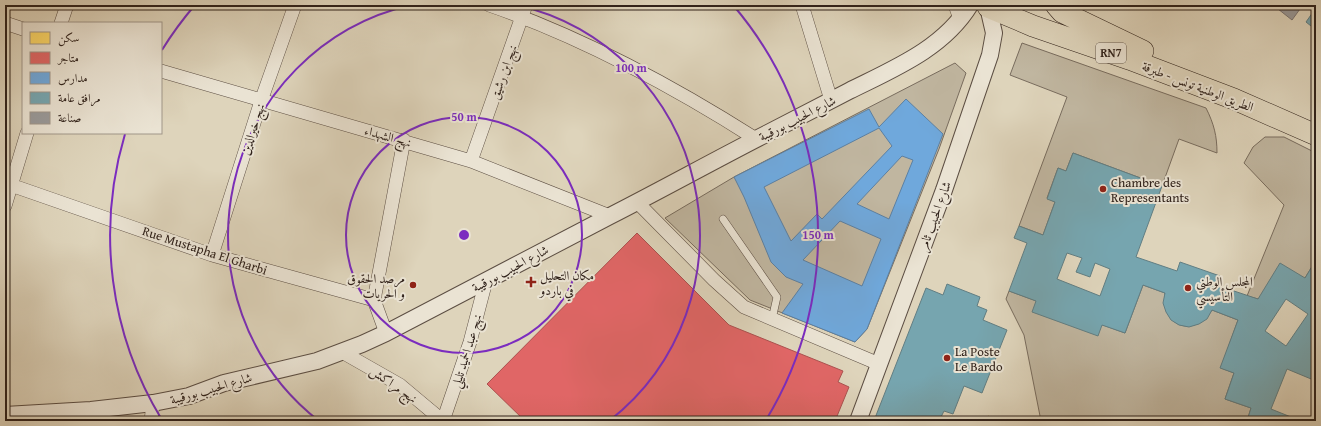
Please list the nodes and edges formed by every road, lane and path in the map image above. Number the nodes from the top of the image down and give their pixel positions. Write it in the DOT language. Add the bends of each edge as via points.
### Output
graph roads {
  1 [pos="67,5"];
  2 [pos="295,5"];
  3 [pos="489,5"];
  4 [pos="802,5"];
  5 [pos="1020,5"];
  6 [pos="1056,5"];
  7 [pos="979,6"];
  8 [pos="524,11"];
  9 [pos="957,12"];
  10 [pos="61,22"];
  11 [pos="5,23"];
  12 [pos="22,29"];
  13 [pos="162,71"];
  14 [pos="831,100"];
  15 [pos="260,101"];
  16 [pos="1316,119"];
  17 [pos="27,134"];
  18 [pos="1316,135"];
  19 [pos="756,139"];
  20 [pos="404,140"];
  21 [pos="471,161"];
  22 [pos="8,184"];
  23 [pos="638,203"];
  24 [pos="5,206"];
  25 [pos="610,216"];
  26 [pos="723,219"];
  27 [pos="212,255"];
  28 [pos="486,281"];
  29 [pos="374,300"];
  30 [pos="772,319"];
  31 [pos="386,333"];
  32 [pos="342,352"];
  33 [pos="879,364"];
  34 [pos="153,403"];
  35 [pos="5,415"];
  36 [pos="151,421"];
  37 [pos="443,421"];
  38 [pos="858,421"];
  1 -- 10 [label="street"];
  2 -- 15 [label="street, نهج خيرالدين"];
  3 -- 8 [label="street"];
  4 -- 14 [label="street"];
  5 -- 7 [label="main road" via="1009,8"];
  6 -- 16 [label="main road, الطريق الوطنية تونس - طبرقة / RN7" via="1062,12 1126,44 1287,110"];
  7 -- 9 [label="street, شارع الحبيب بورقيبة"];
  7 -- 18 [label="main road, الطريق الوطنية تونس - طبرقة / RN7" via="1130,59 1234,99"];
  7 -- 33 [label="street, شارع الحبيب ثامر" via="994,33 990,55 944,190"];
  8 -- 19 [label="street" via="644,73"];
  8 -- 21 [label="street, نهج ابن رشيق"];
  9 -- 14 [label="street, شارع الحبيب بورقيبة" via="947,34 929,48 902,65"];
  11 -- 12 [label="street"];
  13 -- 15 [label="street, نهج الشهداء"];
  14 -- 19 [label="street, شارع الحبيب بورقيبة"];
  15 -- 20 [label="street, نهج الشهداء"];
  15 -- 27 [label="street, نهج خيرالدين"];
  17 -- 22 [label="street"];
  19 -- 23 [label="street, شارع الحبيب بورقيبة"];
  20 -- 21 [label="street, نهج الشهداء"];
  20 -- 29 [label="street"];
  21 -- 25 [label="street, نهج الشهداء"];
  22 -- 24 [label="street"];
  22 -- 27 [label="street, Rue Mustapha El Gharbi"];
  23 -- 25 [label="street, شارع الحبيب بورقيبة"];
  23 -- 30 [label="street" via="734,298 744,306"];
  25 -- 28 [label="street, شارع الحبيب بورقيبة"];
  26 -- 30 [label="lane" via="777,297"];
  27 -- 29 [label="street, Rue Mustapha El Gharbi"];
  28 -- 31 [label="street, شارع الحبيب بورقيبة"];
  28 -- 37 [label="street, نهج عبد الحميد تليلي" via="470,342"];
  29 -- 31 [label="street"];
  30 -- 33 [label="street"];
  31 -- 32 [label="street, شارع الحبيب بورقيبة"];
  32 -- 34 [label="street, شارع الحبيب بورقيبة" via="317,361 224,383 189,396"];
  32 -- 37 [label="street, نهج مراكش" via="400,385"];
  33 -- 38 [label="street, شارع الحبيب ثامر"];
  34 -- 35 [label="street, شارع الحبيب بورقيبة"];
  34 -- 36 [label="street"];
}
